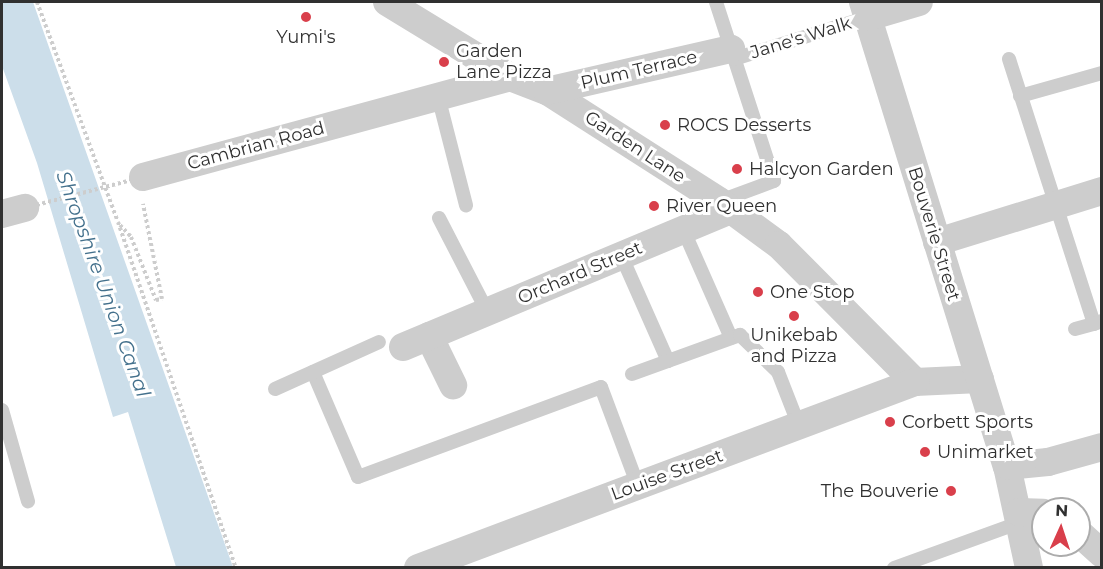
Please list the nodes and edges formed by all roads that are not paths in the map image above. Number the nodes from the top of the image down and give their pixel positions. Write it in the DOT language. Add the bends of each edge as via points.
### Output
graph roads {
  1 [pos="387,2"];
  2 [pos="716,2"];
  3 [pos="919,2"];
  4 [pos="866,9"];
  5 [pos="733,54"];
  6 [pos="1009,59"];
  7 [pos="1101,73"];
  8 [pos="510,76"];
  9 [pos="547,91"];
  10 [pos="438,96"];
  11 [pos="1020,96"];
  12 [pos="142,189"];
  13 [pos="1101,191"];
  14 [pos="466,205"];
  15 [pos="724,205"];
  16 [pos="1053,206"];
  17 [pos="439,218"];
  18 [pos="683,229"];
  19 [pos="937,242"];
  20 [pos="621,255"];
  21 [pos="487,311"];
  22 [pos="1097,323"];
  23 [pos="1075,329"];
  24 [pos="429,336"];
  25 [pos="731,338"];
  26 [pos="391,344"];
  27 [pos="668,361"];
  28 [pos="313,372"];
  29 [pos="632,374"];
  30 [pos="980,379"];
  31 [pos="915,382"];
  32 [pos="453,385"];
  33 [pos="275,389"];
  34 [pos="2,410"];
  35 [pos="799,426"];
  36 [pos="1101,447"];
  37 [pos="1007,466"];
  38 [pos="638,486"];
  39 [pos="28,501"];
  40 [pos="1028,516"];
  41 [pos="418,567"];
  42 [pos="894,567"];
  43 [pos="1029,567"];
  1 -- 8 [label="street, Garden Lane"];
  2 -- 5 [label="lane"];
  3 -- 4 [label="street"];
  4 -- 5 [label="lane, Jane's Walk"];
  4 -- 19 [label="street, Bouverie Street"];
  5 -- 9 [label="street, Plum Terrace"];
  5 -- 15 [label="lane" via="774,182"];
  6 -- 11 [label="lane"];
  7 -- 11 [label="lane"];
  8 -- 9 [label="street, Garden Lane"];
  8 -- 10 [label="street, Cambrian Road"];
  9 -- 15 [label="street, Garden Lane"];
  10 -- 12 [label="street, Cambrian Road"];
  10 -- 14 [label="lane"];
  11 -- 16 [label="lane"];
  13 -- 16 [label="street"];
  15 -- 18 [label="street, Orchard Street"];
  15 -- 31 [label="street, Garden Lane" via="779,245"];
  16 -- 19 [label="street"];
  16 -- 22 [label="lane"];
  17 -- 21 [label="lane"];
  18 -- 20 [label="street, Orchard Street"];
  18 -- 25 [label="lane"];
  19 -- 30 [label="street, Bouverie Street"];
  20 -- 21 [label="street, Orchard Street"];
  20 -- 27 [label="lane"];
  21 -- 24 [label="street, Orchard Street"];
  22 -- 23 [label="lane"];
  24 -- 26 [label="street, Orchard Street"];
  24 -- 32 [label="street"];
  25 -- 27 [label="lane"];
  25 -- 35 [label="lane" via="740,335 778,372"];
  26 -- 28 [label="lane"];
  27 -- 29 [label="lane"];
  28 -- 33 [label="lane"];
  28 -- 38 [label="lane" via="358,477 601,387"];
  30 -- 31 [label="street"];
  30 -- 37 [label="street, Bouverie Street"];
  31 -- 35 [label="street, Louise Street"];
  34 -- 39 [label="lane"];
  35 -- 38 [label="street, Louise Street"];
  36 -- 37 [label="street" via="1048,462"];
  37 -- 40 [label="street, Bouverie Street"];
  38 -- 41 [label="street, Louise Street"];
  40 -- 42 [label="lane"];
  40 -- 43 [label="street, Bouverie Street"];
}
